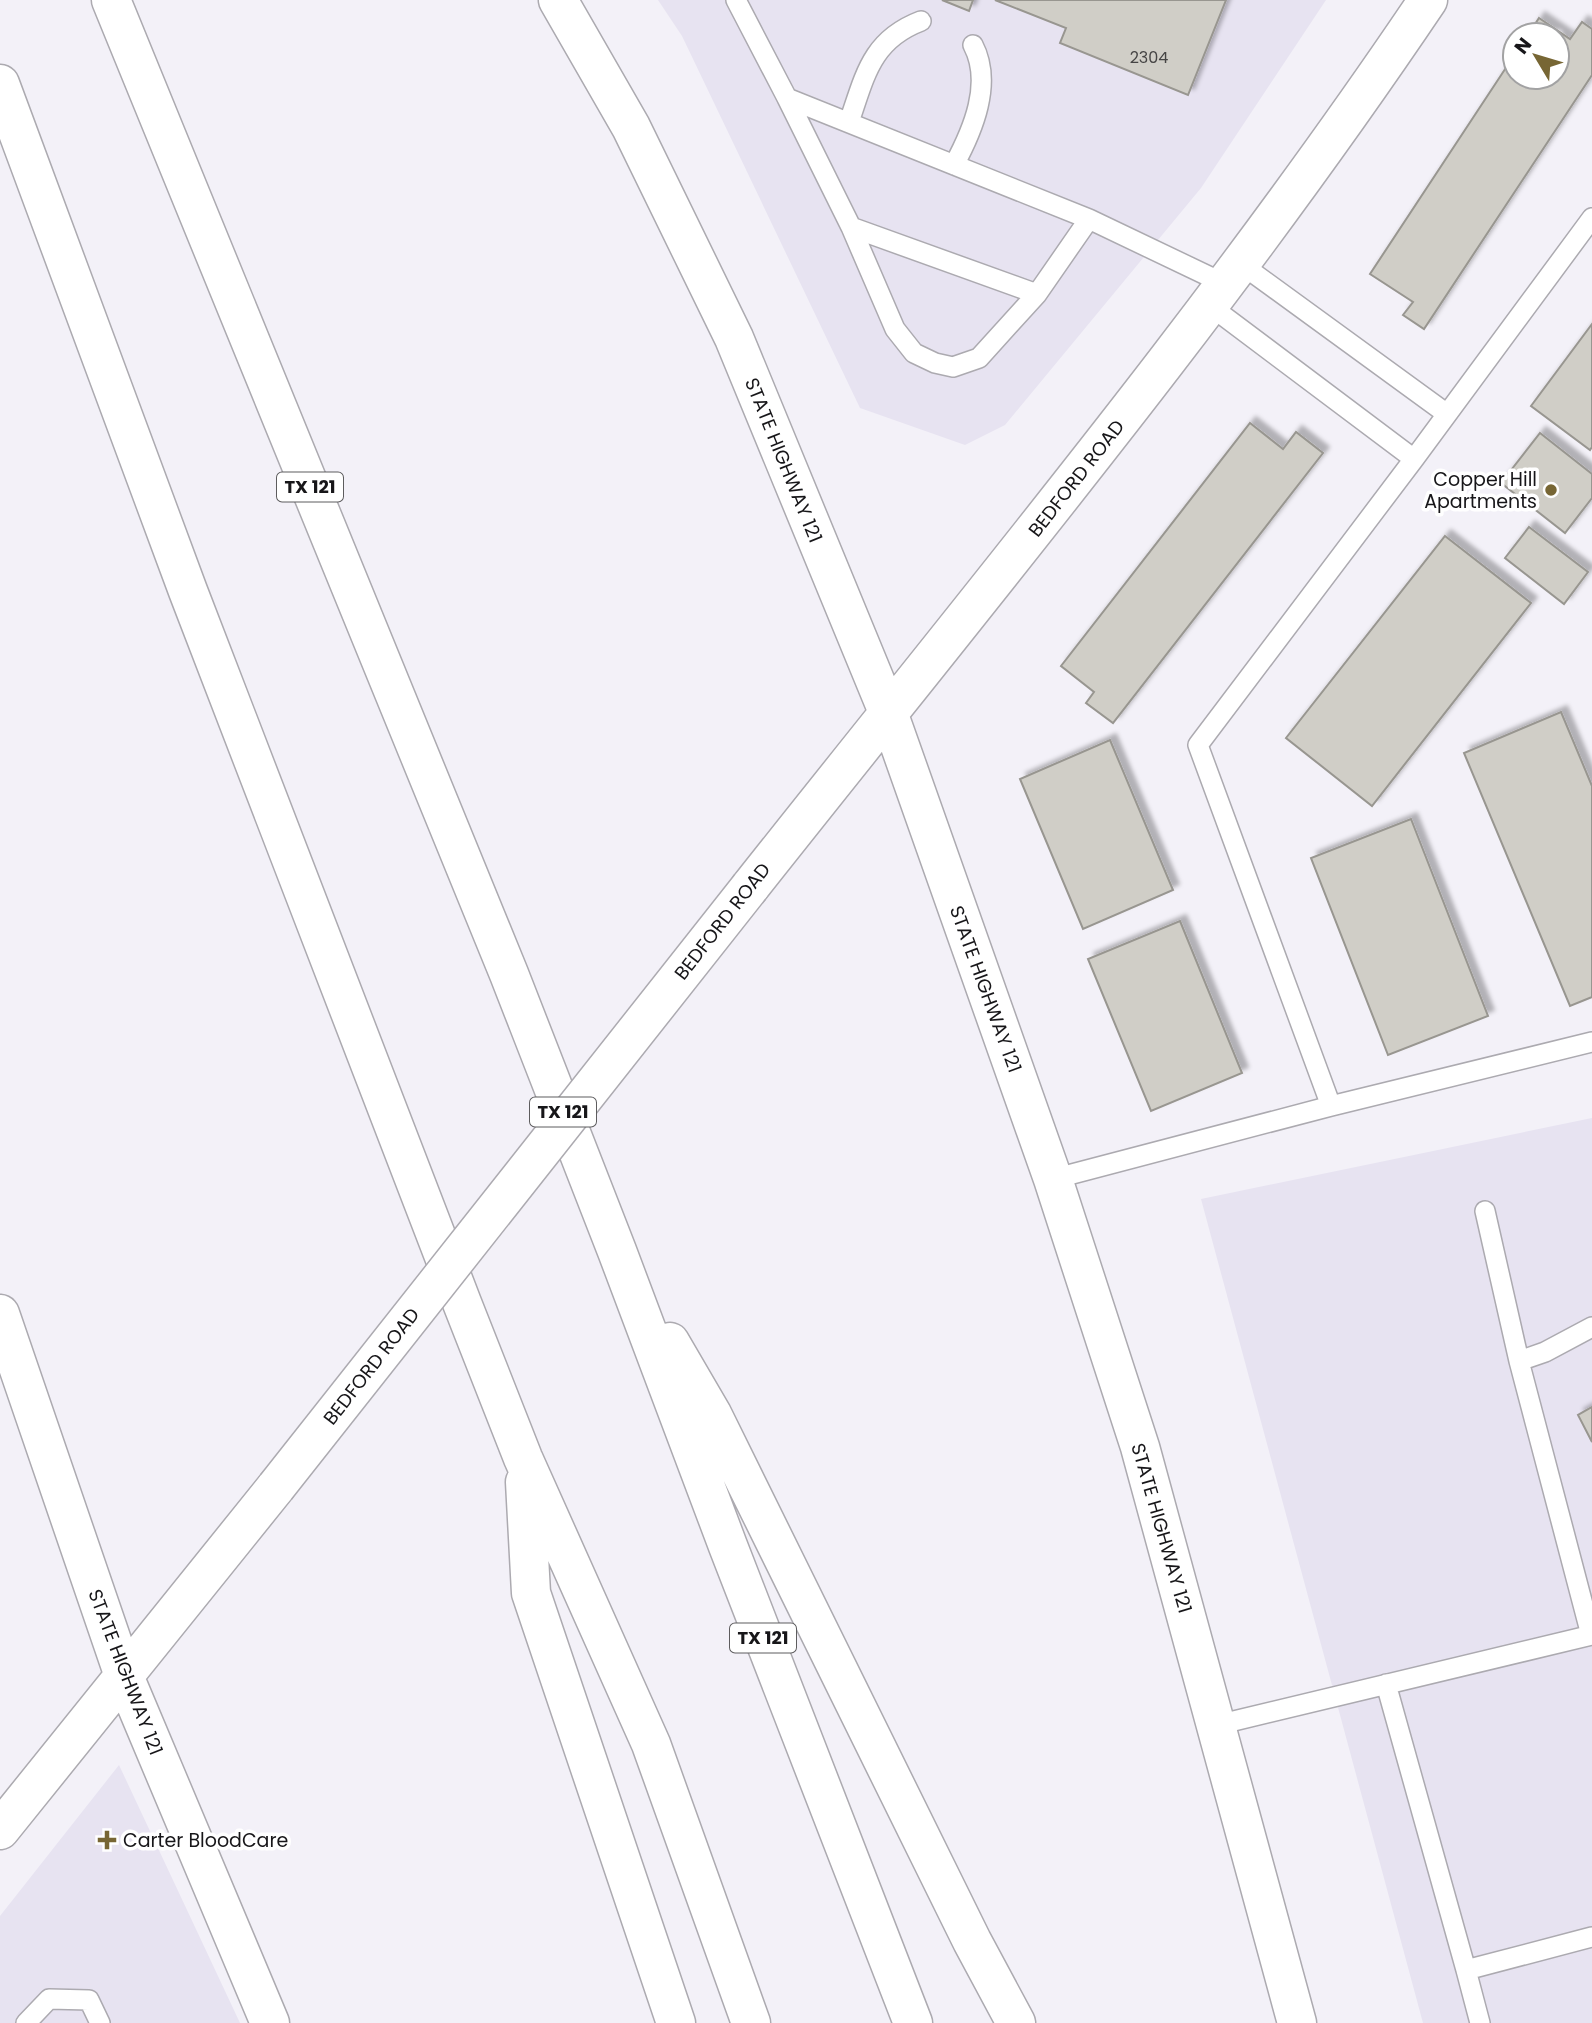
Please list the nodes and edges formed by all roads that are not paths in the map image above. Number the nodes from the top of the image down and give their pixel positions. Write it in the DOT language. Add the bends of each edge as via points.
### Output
graph roads {
  1 [pos="111,0"];
  2 [pos="558,0"];
  3 [pos="736,0"];
  4 [pos="1428,0"];
  5 [pos="921,21"];
  6 [pos="973,45"];
  7 [pos="0,85"];
  8 [pos="787,98"];
  9 [pos="849,122"];
  10 [pos="954,165"];
  11 [pos="1592,218"];
  12 [pos="1089,219"];
  13 [pos="851,227"];
  14 [pos="1225,284"];
  15 [pos="1037,294"];
  16 [pos="1447,414"];
  17 [pos="1414,459"];
  18 [pos="888,712"];
  19 [pos="1592,1042"];
  20 [pos="1331,1105"];
  21 [pos="1053,1179"];
  22 [pos="1485,1211"];
  23 [pos="617,1251"];
  24 [pos="0,1314"];
  25 [pos="1592,1327"];
  26 [pos="1519,1361"];
  27 [pos="523,1458"];
  28 [pos="1592,1635"];
  29 [pos="124,1676"];
  30 [pos="1386,1684"];
  31 [pos="1217,1725"];
  32 [pos="0,1830"];
  33 [pos="1592,1937"];
  34 [pos="1466,1970"];
  35 [pos="26,2023"];
  36 [pos="100,2023"];
  37 [pos="270,2023"];
  38 [pos="676,2023"];
  39 [pos="751,2023"];
  40 [pos="913,2023"];
  41 [pos="1016,2023"];
  42 [pos="1297,2023"];
  43 [pos="1480,2023"];
  1 -- 23 [label="main road, TX 121" via="509,974"];
  2 -- 18 [label="main road, STATE HIGHWAY 121" via="631,127 734,338"];
  3 -- 8 [label="lane"];
  4 -- 14 [label="main road, BEDFORD ROAD"];
  5 -- 9 [label="lane" via="902,28 868,66"];
  6 -- 10 [label="lane" via="980,58 980,96"];
  7 -- 27 [label="main road" via="188,591"];
  8 -- 9 [label="lane"];
  8 -- 13 [label="lane"];
  9 -- 10 [label="lane"];
  10 -- 12 [label="lane"];
  11 -- 16 [label="lane"];
  12 -- 14 [label="lane"];
  12 -- 15 [label="lane"];
  13 -- 15 [label="lane"];
  13 -- 15 [label="lane" via="894,329 914,353 935,363 953,367 979,358"];
  14 -- 16 [label="lane"];
  14 -- 17 [label="lane"];
  14 -- 18 [label="main road, BEDFORD ROAD"];
  16 -- 17 [label="lane"];
  17 -- 20 [label="lane" via="1198,745"];
  18 -- 21 [label="main road, STATE HIGHWAY 121"];
  18 -- 29 [label="main road, BEDFORD ROAD, bridge"];
  19 -- 20 [label="lane"];
  20 -- 21 [label="lane"];
  21 -- 31 [label="main road, STATE HIGHWAY 121" via="1140,1447"];
  22 -- 26 [label="lane"];
  23 -- 40 [label="main road, TX 121"];
  23 -- 41 [label="main road" via="712,1414"];
  24 -- 29 [label="main road, STATE HIGHWAY 121"];
  25 -- 26 [label="lane"];
  26 -- 28 [label="lane"];
  27 -- 38 [label="main road" via="531,1593"];
  27 -- 39 [label="main road" via="651,1744"];
  28 -- 30 [label="lane"];
  29 -- 32 [label="main road, BEDFORD ROAD"];
  29 -- 37 [label="main road, STATE HIGHWAY 121"];
  30 -- 31 [label="lane"];
  30 -- 34 [label="lane"];
  31 -- 42 [label="main road, STATE HIGHWAY 121"];
  33 -- 34 [label="lane"];
  34 -- 43 [label="lane"];
  35 -- 36 [label="lane" via="49,1998 89,2000"];
}
